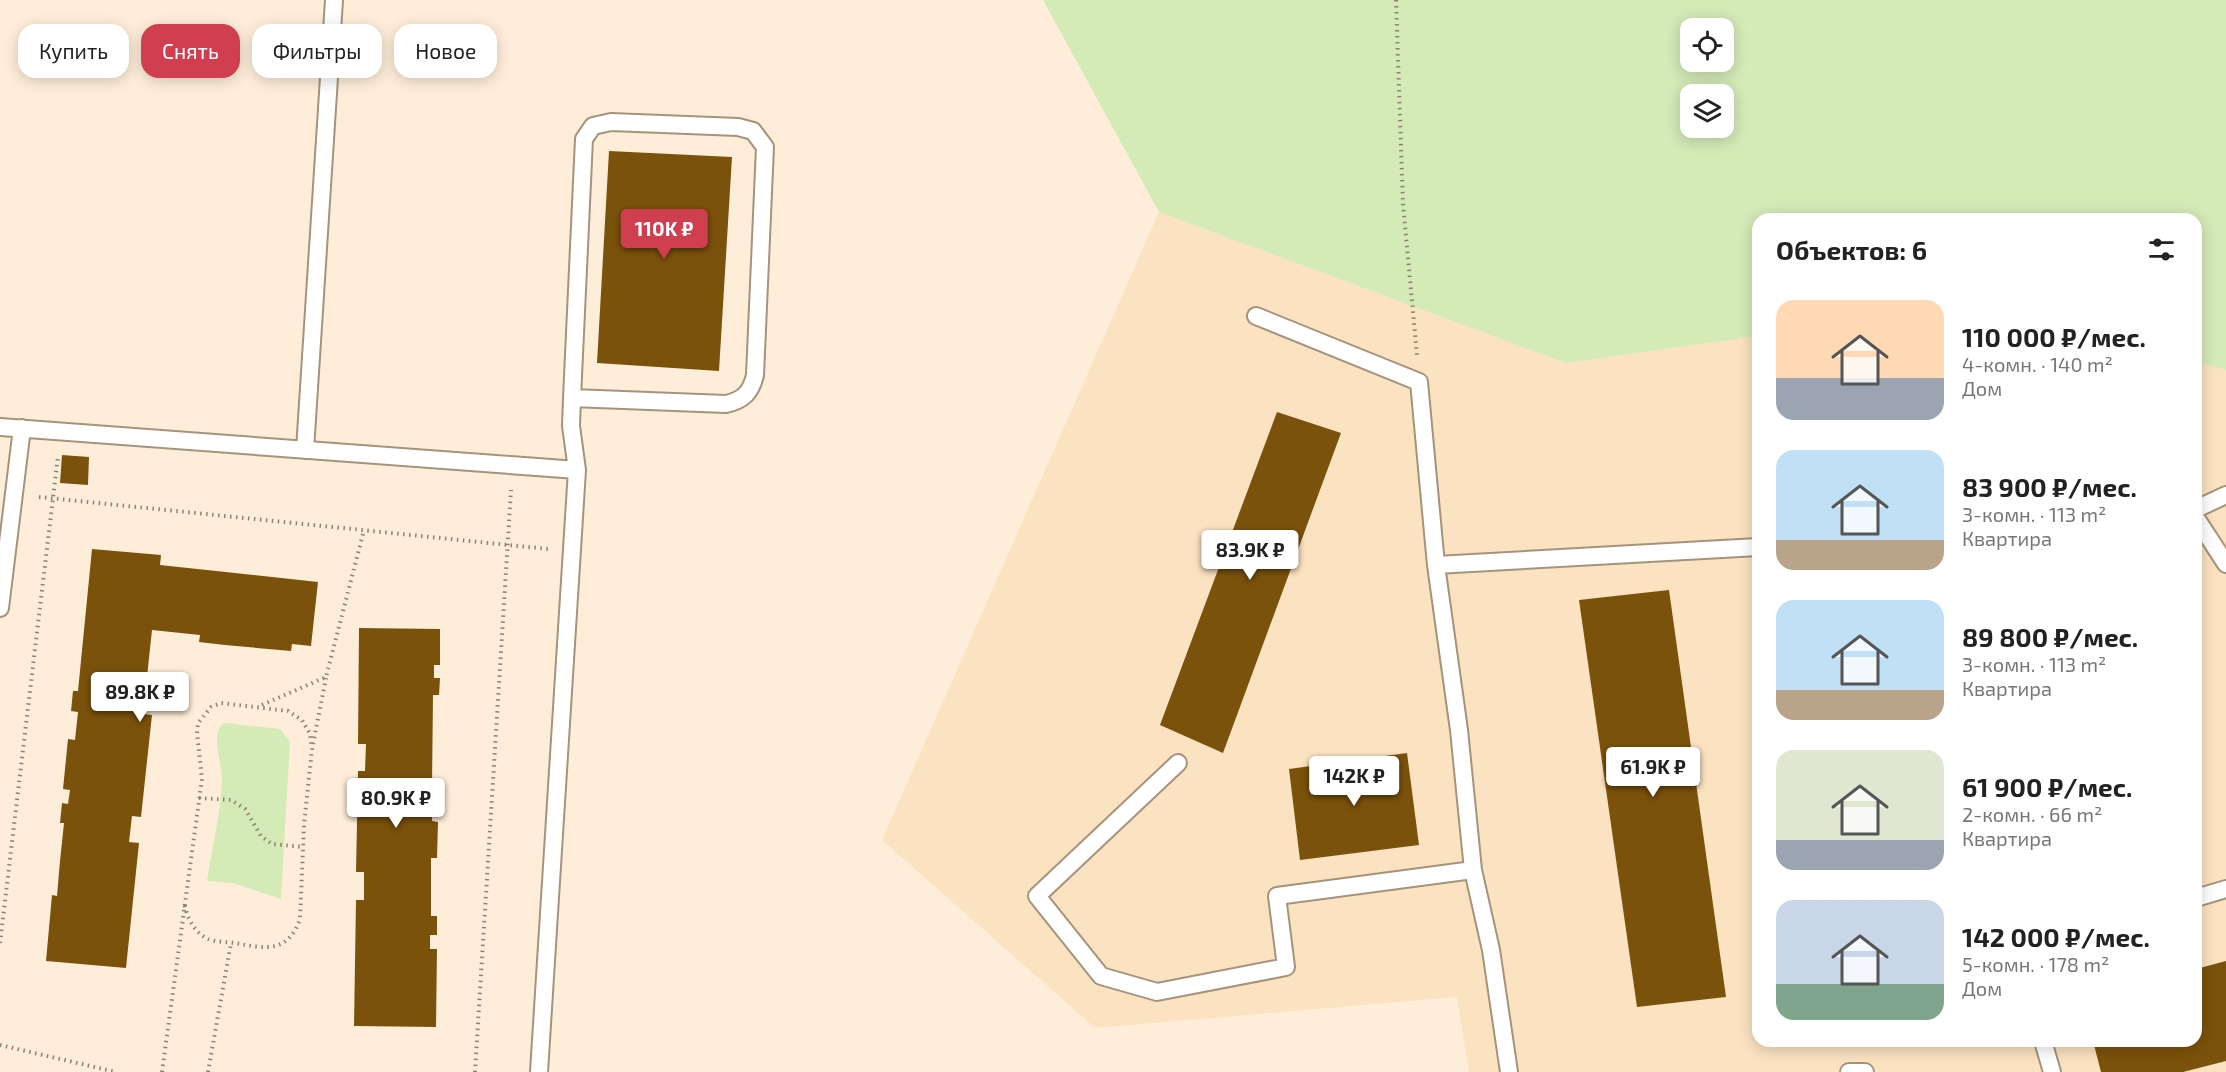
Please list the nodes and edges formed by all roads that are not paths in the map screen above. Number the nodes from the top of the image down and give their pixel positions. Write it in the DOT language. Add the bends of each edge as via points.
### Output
graph roads {
  1 [pos="334,0"];
  2 [pos="1256,316"];
  3 [pos="572,398"];
  4 [pos="0,427"];
  5 [pos="22,428"];
  6 [pos="305,450"];
  7 [pos="577,470"];
  8 [pos="2226,495"];
  9 [pos="2202,506"];
  10 [pos="2202,527"];
  11 [pos="1752,547"];
  12 [pos="2226,564"];
  13 [pos="1436,565"];
  14 [pos="0,608"];
  15 [pos="1178,763"];
  16 [pos="1473,870"];
  17 [pos="2226,890"];
  18 [pos="2202,896"];
  19 [pos="2045,1047"];
  20 [pos="539,1072"];
  21 [pos="1509,1072"];
  22 [pos="1849,1072"];
  23 [pos="1865,1072"];
  24 [pos="2052,1072"];
  1 -- 6 [label="lane"];
  2 -- 13 [label="lane" via="1419,382"];
  3 -- 3 [label="lane" via="584,139 588,132 601,123 611,122 753,131 765,147 752,387 737,402 726,404"];
  3 -- 7 [label="lane"];
  4 -- 5 [label="lane"];
  5 -- 6 [label="lane"];
  5 -- 14 [label="lane"];
  6 -- 7 [label="lane"];
  7 -- 20 [label="lane"];
  8 -- 9 [label="lane"];
  10 -- 12 [label="lane"];
  11 -- 13 [label="lane"];
  13 -- 16 [label="lane"];
  15 -- 16 [label="lane" via="1037,896 1101,976 1156,992 1286,967 1276,896"];
  16 -- 21 [label="lane" via="1491,950"];
  17 -- 18 [label="lane"];
  19 -- 24 [label="lane"];
  22 -- 23 [label="lane"];
}
